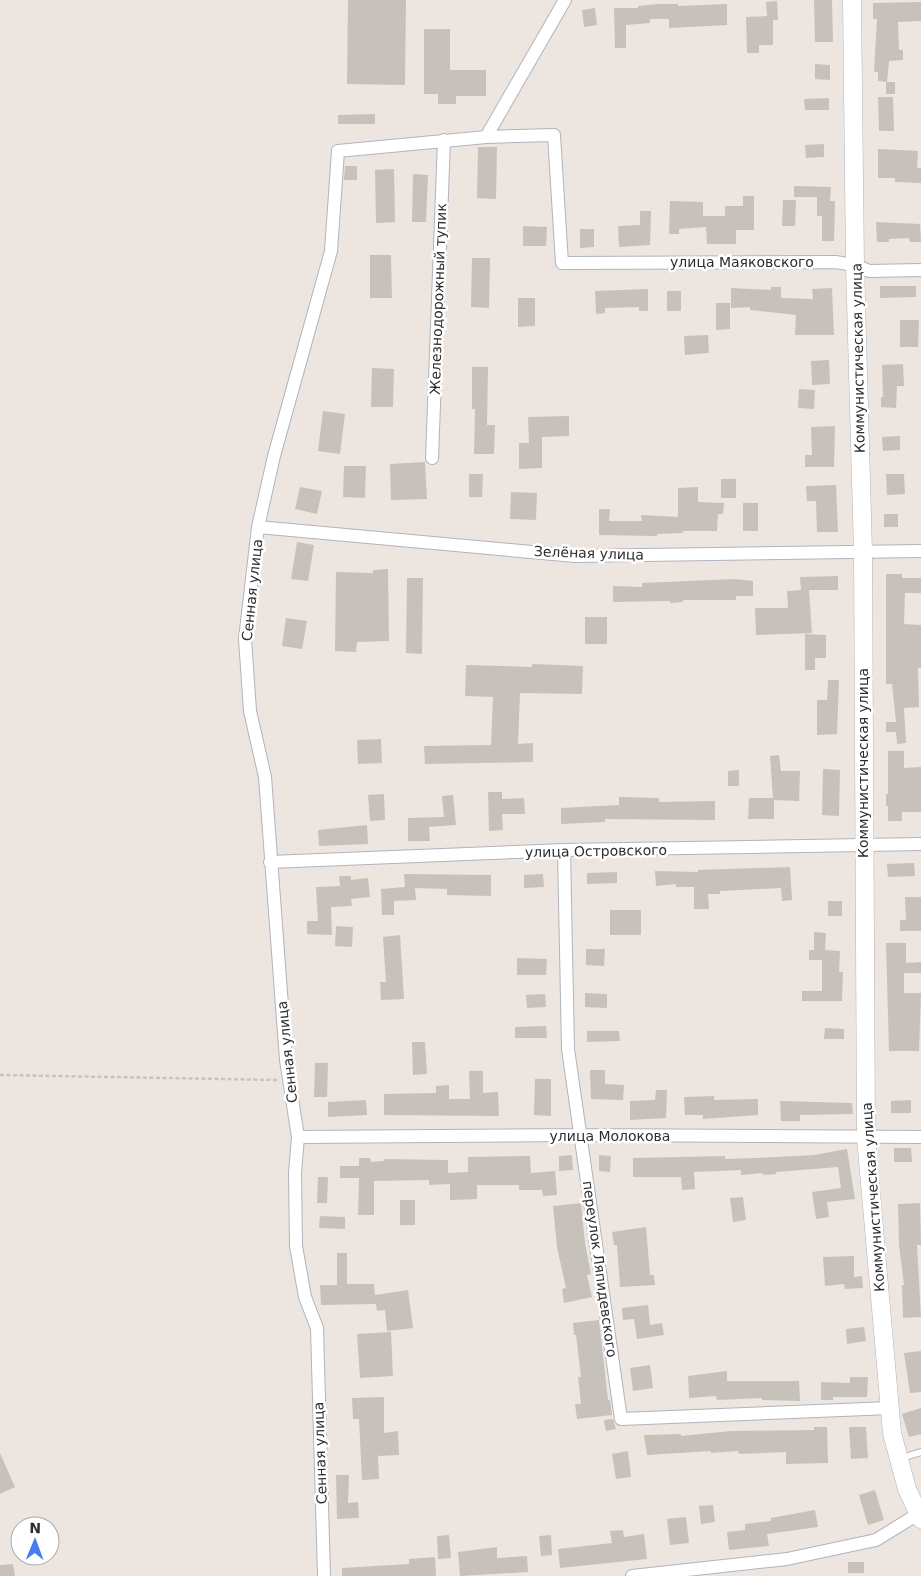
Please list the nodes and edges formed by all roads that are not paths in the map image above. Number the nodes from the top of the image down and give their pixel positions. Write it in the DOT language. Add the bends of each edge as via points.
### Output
graph roads {
  1 [pos="565,0"];
  2 [pos="852,0"];
  3 [pos="486,137"];
  4 [pos="444,140"];
  5 [pos="855,265"];
  6 [pos="921,270"];
  7 [pos="432,458"];
  8 [pos="258,527"];
  9 [pos="921,551"];
  10 [pos="863,552"];
  11 [pos="921,844"];
  12 [pos="864,846"];
  13 [pos="564,850"];
  14 [pos="270,862"];
  15 [pos="582,1135"];
  16 [pos="298,1137"];
  17 [pos="921,1137"];
  18 [pos="866,1138"];
  19 [pos="890,1408"];
  20 [pos="921,1452"];
  21 [pos="898,1459"];
  22 [pos="919,1517"];
  23 [pos="324,1576"];
  24 [pos="632,1576"];
  1 -- 3 [label="street"];
  2 -- 5 [label="street, Коммунистическая улица"];
  3 -- 4 [label="street"];
  3 -- 5 [label="street, улица Маяковского" via="554,135 562,264 835,262"];
  4 -- 7 [label="street, Железнодорожный тупик"];
  4 -- 8 [label="street, Сенная улица" via="338,151 331,251 274,456"];
  5 -- 6 [label="street, улица Маяковского" via="869,271"];
  5 -- 10 [label="street, Коммунистическая улица"];
  8 -- 10 [label="street, Зелёная улица" via="575,556"];
  8 -- 14 [label="street, Сенная улица" via="245,639 250,711 265,777"];
  9 -- 10 [label="street, Зелёная улица"];
  10 -- 12 [label="street, Коммунистическая улица"];
  11 -- 12 [label="street, улица Островского"];
  12 -- 13 [label="street, улица Островского"];
  12 -- 18 [label="street, Коммунистическая улица"];
  13 -- 14 [label="street, улица Островского"];
  13 -- 15 [label="street, переулок Ляпидевского" via="568,1048"];
  14 -- 16 [label="street, Сенная улица" via="286,1060"];
  15 -- 16 [label="street, улица Молокова"];
  15 -- 18 [label="street, улица Молокова"];
  15 -- 19 [label="street, переулок Ляпидевского" via="621,1419"];
  16 -- 23 [label="street, Сенная улица" via="296,1246 305,1297 317,1328"];
  17 -- 18 [label="street, улица Молокова"];
  18 -- 19 [label="street, Коммунистическая улица"];
  19 -- 21 [label="street, Коммунистическая улица"];
  20 -- 21 [label="lane"];
  21 -- 22 [label="street, Коммунистическая улица"];
  22 -- 24 [label="street" via="876,1540 787,1559"];
}
